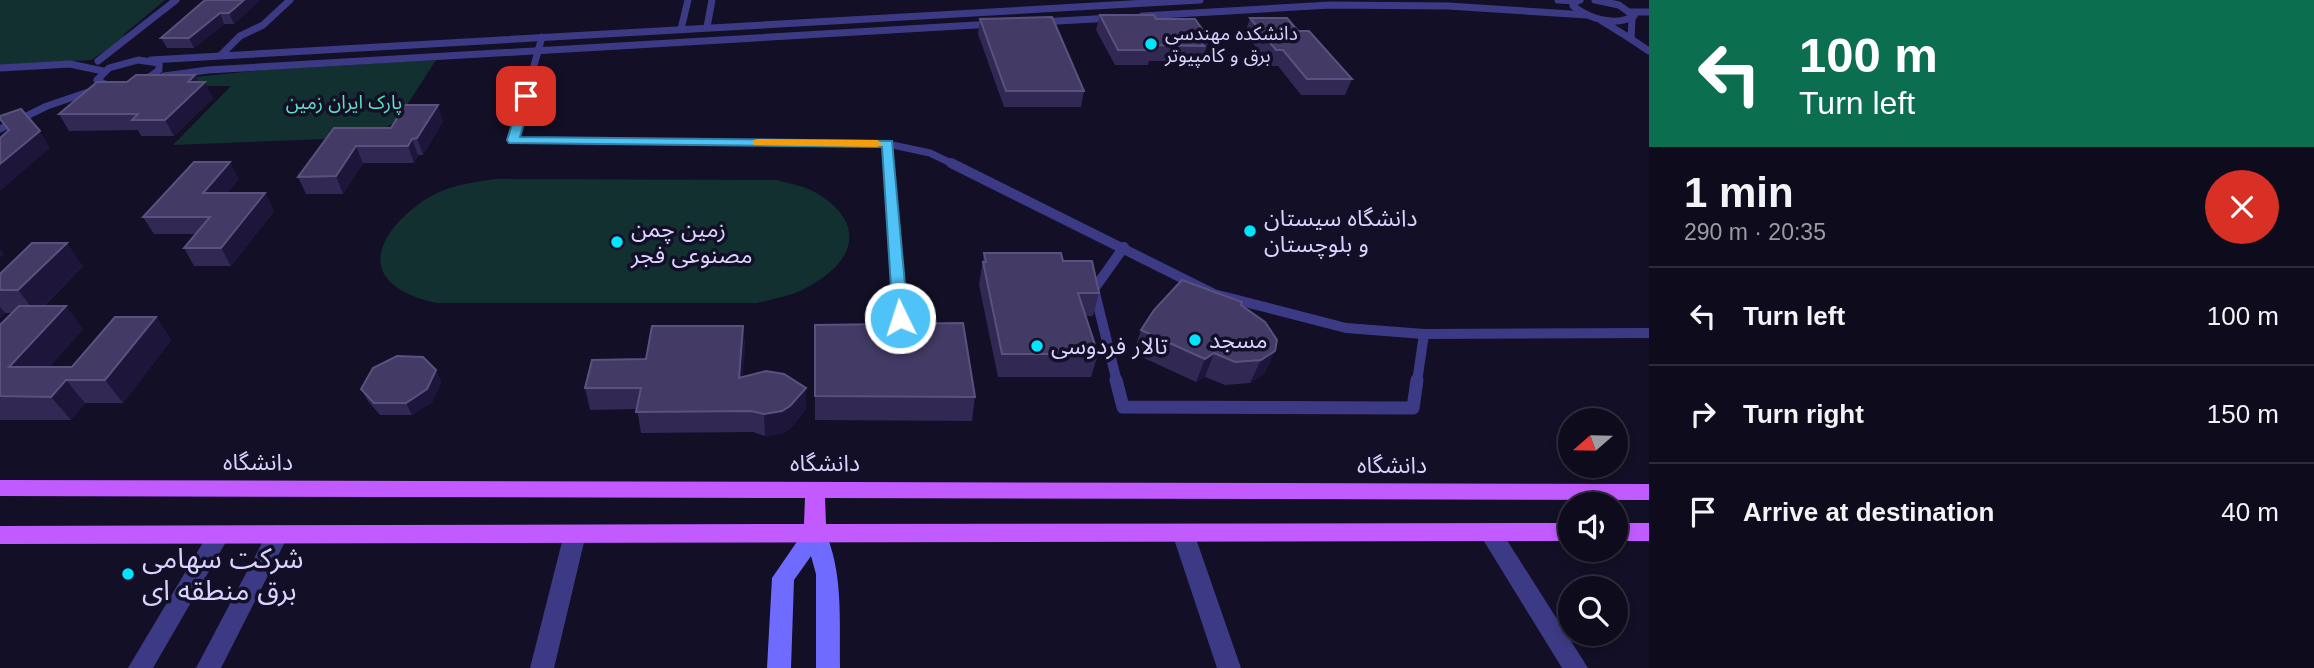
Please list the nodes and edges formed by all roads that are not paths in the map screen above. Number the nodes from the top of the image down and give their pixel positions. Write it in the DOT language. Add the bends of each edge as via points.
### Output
graph roads {
  1 [pos="176,0"];
  2 [pos="290,0"];
  3 [pos="688,0"];
  4 [pos="712,0"];
  5 [pos="1200,0"];
  6 [pos="1558,0"];
  7 [pos="1578,0"];
  8 [pos="1599,0"];
  9 [pos="1624,0"];
  10 [pos="1610,2"];
  11 [pos="1649,12"];
  12 [pos="1587,15"];
  13 [pos="1631,15"];
  14 [pos="1136,17"];
  15 [pos="1122,18"];
  16 [pos="1596,18"];
  17 [pos="1025,23"];
  18 [pos="997,24"];
  19 [pos="707,27"];
  20 [pos="681,29"];
  21 [pos="542,37"];
  22 [pos="1631,39"];
  23 [pos="539,51"];
  24 [pos="1649,51"];
  25 [pos="221,55"];
  26 [pos="151,60"];
  27 [pos="98,61"];
  28 [pos="129,61"];
  29 [pos="70,64"];
  30 [pos="0,68"];
  31 [pos="103,71"];
  32 [pos="147,79"];
  33 [pos="111,86"];
  34 [pos="47,106"];
  35 [pos="0,118"];
  36 [pos="0,129"];
  37 [pos="888,144"];
  38 [pos="1124,247"];
  39 [pos="900,318"];
  40 [pos="1649,333"];
  41 [pos="1424,334"];
  42 [pos="0,488"];
  43 [pos="815,490"];
  44 [pos="1649,492"];
  45 [pos="1558,532"];
  46 [pos="1628,532"];
  47 [pos="1649,532"];
  48 [pos="815,533"];
  49 [pos="1183,533"];
  50 [pos="1490,533"];
  51 [pos="219,534"];
  52 [pos="278,534"];
  53 [pos="575,534"];
  54 [pos="0,535"];
  55 [pos="140,668"];
  56 [pos="208,668"];
  57 [pos="542,668"];
  58 [pos="779,668"];
  59 [pos="828,668"];
  60 [pos="1229,668"];
  61 [pos="1576,668"];
  1 -- 27 [label="lane"];
  2 -- 25 [label="lane"];
  3 -- 20 [label="lane"];
  4 -- 19 [label="lane"];
  5 -- 19 [label="lane"];
  6 -- 7 [label="lane"];
  7 -- 12 [label="lane" via="1573,6"];
  8 -- 10 [label="lane"];
  9 -- 10 [label="lane"];
  10 -- 13 [label="lane"];
  11 -- 13 [label="lane"];
  12 -- 14 [label="lane" via="1448,6 1330,5"];
  12 -- 16 [label="lane"];
  13 -- 16 [label="lane" via="1620,21"];
  13 -- 22 [label="lane"];
  15 -- 17 [label="lane"];
  16 -- 22 [label="lane"];
  18 -- 23 [label="lane"];
  19 -- 20 [label="lane"];
  20 -- 21 [label="lane"];
  21 -- 23 [label="lane"];
  21 -- 25 [label="lane"];
  22 -- 24 [label="lane"];
  23 -- 32 [label="lane" via="208,71"];
  23 -- 37 [label="lane" via="513,140"];
  25 -- 26 [label="lane"];
  26 -- 28 [label="lane"];
  26 -- 32 [label="lane" via="161,66"];
  27 -- 28 [label="lane"];
  27 -- 29 [label="lane"];
  28 -- 31 [label="lane"];
  29 -- 30 [label="lane"];
  29 -- 31 [label="lane"];
  31 -- 33 [label="lane" via="97,80"];
  32 -- 33 [label="lane"];
  33 -- 34 [label="lane"];
  34 -- 35 [label="lane"];
  34 -- 36 [label="lane"];
  37 -- 38 [label="lane" via="930,153"];
  37 -- 39 [label="lane"];
  38 -- 41 [label="lane" via="1214,293 1346,328"];
  38 -- 41 [label="lane" via="1094,289 1123,407 1413,408"];
  40 -- 41 [label="lane"];
  42 -- 43 [label="main road, دانشگاه"];
  43 -- 44 [label="main road, دانشگاه"];
  43 -- 48 [label="main road"];
  45 -- 50 [label="main road"];
  46 -- 47 [label="main road"];
  48 -- 49 [label="main road"];
  48 -- 53 [label="main road"];
  48 -- 58 [label="main road" via="783,578"];
  48 -- 59 [label="main road" via="827,574"];
  49 -- 50 [label="main road"];
  49 -- 60 [label="street"];
  50 -- 61 [label="street"];
  51 -- 52 [label="main road"];
  51 -- 54 [label="main road"];
  51 -- 55 [label="street"];
  52 -- 53 [label="main road"];
  52 -- 56 [label="street"];
  53 -- 57 [label="street"];
}
